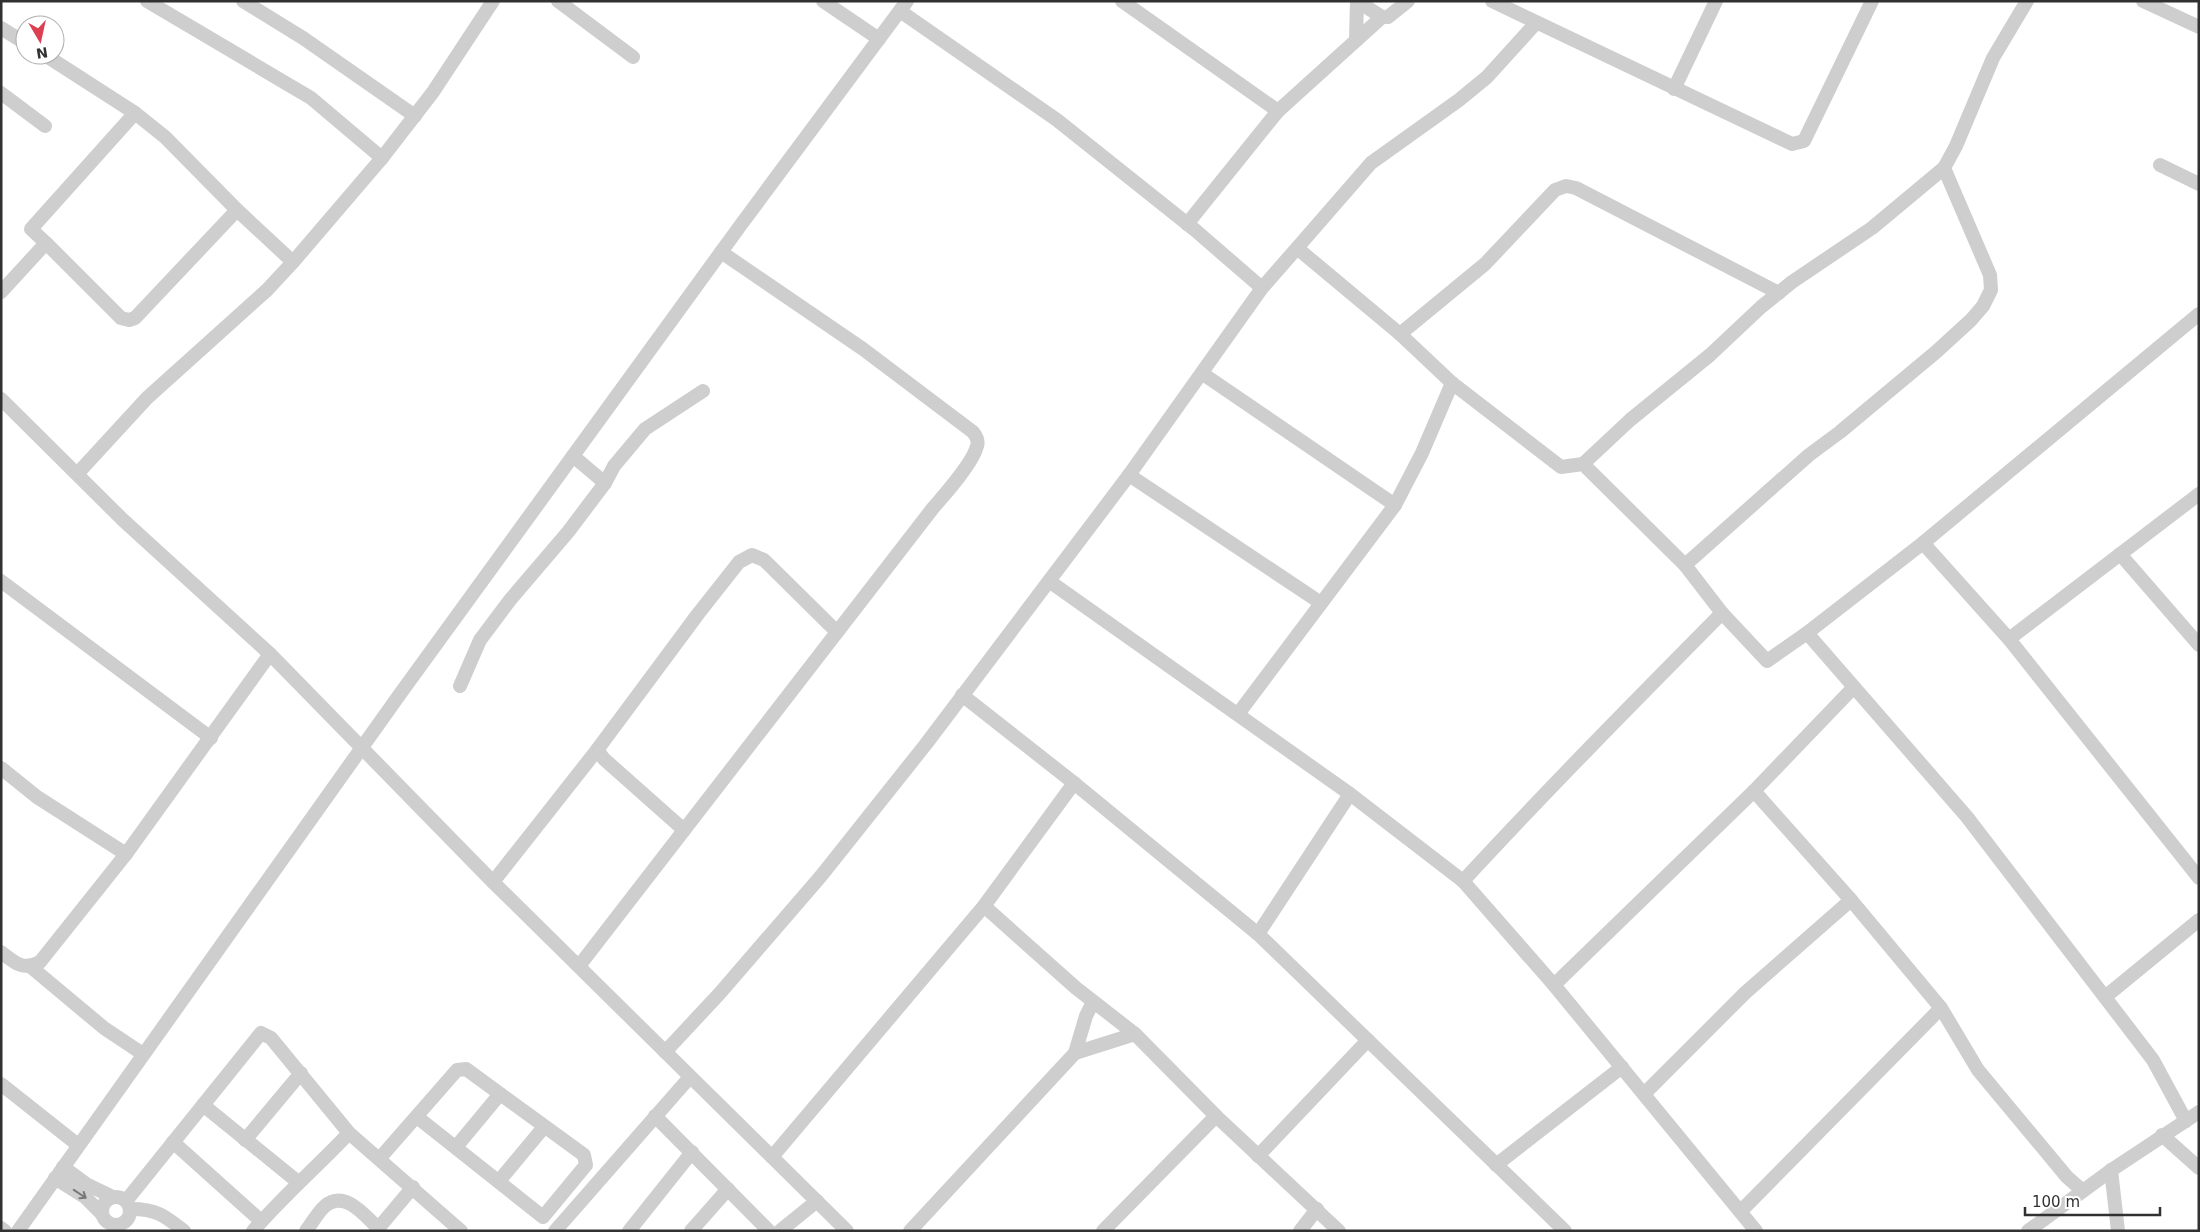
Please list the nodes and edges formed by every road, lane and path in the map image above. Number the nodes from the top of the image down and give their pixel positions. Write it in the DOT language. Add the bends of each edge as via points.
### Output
graph roads {
  1 [pos="147,1"];
  2 [pos="243,1"];
  3 [pos="493,1"];
  4 [pos="558,1"];
  5 [pos="823,1"];
  6 [pos="1122,1"];
  7 [pos="1357,1"];
  8 [pos="1408,1"];
  9 [pos="1492,1"];
  10 [pos="1716,1"];
  11 [pos="1872,1"];
  12 [pos="2028,1"];
  13 [pos="2143,1"];
  14 [pos="904,6"];
  15 [pos="1382,17"];
  16 [pos="1536,23"];
  17 [pos="2199,27"];
  18 [pos="1,28"];
  19 [pos="15,36"];
  20 [pos="879,39"];
  21 [pos="1356,40"];
  22 [pos="634,57"];
  23 [pos="61,65"];
  24 [pos="1674,89"];
  25 [pos="1,93"];
  26 [pos="1278,111"];
  27 [pos="135,113"];
  28 [pos="414,116"];
  29 [pos="45,126"];
  30 [pos="382,158"];
  31 [pos="2160,165"];
  32 [pos="1944,168"];
  33 [pos="2199,184"];
  34 [pos="237,210"];
  35 [pos="1187,224"];
  36 [pos="46,243"];
  37 [pos="1297,248"];
  38 [pos="721,252"];
  39 [pos="294,262"];
  40 [pos="1262,288"];
  41 [pos="1,292"];
  42 [pos="1779,293"];
  43 [pos="2199,314"];
  44 [pos="1400,334"];
  45 [pos="1203,374"];
  46 [pos="1452,383"];
  47 [pos="703,391"];
  48 [pos="1,399"];
  49 [pos="573,456"];
  50 [pos="1583,464"];
  51 [pos="78,473"];
  52 [pos="1129,475"];
  53 [pos="605,483"];
  54 [pos="2199,494"];
  55 [pos="1395,505"];
  56 [pos="1922,543"];
  57 [pos="2120,554"];
  58 [pos="1685,565"];
  59 [pos="1,581"];
  60 [pos="1049,581"];
  61 [pos="1321,603"];
  62 [pos="1722,613"];
  63 [pos="837,632"];
  64 [pos="1807,633"];
  65 [pos="2008,638"];
  66 [pos="2199,645"];
  67 [pos="270,654"];
  68 [pos="460,686"];
  69 [pos="1854,687"];
  70 [pos="962,695"];
  71 [pos="1238,714"];
  72 [pos="211,738"];
  73 [pos="362,749"];
  74 [pos="597,750"];
  75 [pos="1,768"];
  76 [pos="1074,783"];
  77 [pos="1754,791"];
  78 [pos="1350,794"];
  79 [pos="684,830"];
  80 [pos="126,854"];
  81 [pos="2199,878"];
  82 [pos="1463,881"];
  83 [pos="492,882"];
  84 [pos="1851,900"];
  85 [pos="984,906"];
  86 [pos="2199,920"];
  87 [pos="1258,934"];
  88 [pos="1,952"];
  89 [pos="579,966"];
  90 [pos="31,967"];
  91 [pos="1554,984"];
  92 [pos="2105,997"];
  93 [pos="1093,1002"];
  94 [pos="1941,1008"];
  95 [pos="1135,1034"];
  96 [pos="1368,1040"];
  97 [pos="665,1052"];
  98 [pos="1075,1053"];
  99 [pos="143,1054"];
  100 [pos="1622,1066"];
  101 [pos="302,1073"];
  102 [pos="690,1077"];
  103 [pos="1,1084"];
  104 [pos="500,1094"];
  105 [pos="1644,1094"];
  106 [pos="203,1105"];
  107 [pos="2199,1112"];
  108 [pos="655,1116"];
  109 [pos="1216,1116"];
  110 [pos="417,1117"];
  111 [pos="2186,1121"];
  112 [pos="544,1127"];
  113 [pos="350,1133"];
  114 [pos="2162,1135"];
  115 [pos="245,1140"];
  116 [pos="173,1142"];
  117 [pos="78,1145"];
  118 [pos="456,1147"];
  119 [pos="692,1152"];
  120 [pos="772,1156"];
  121 [pos="1258,1156"];
  122 [pos="380,1158"];
  123 [pos="1496,1165"];
  124 [pos="2199,1168"];
  125 [pos="2111,1170"];
  126 [pos="59,1172"];
  127 [pos="499,1181"];
  128 [pos="298,1182"];
  129 [pos="413,1187"];
  130 [pos="728,1189"];
  131 [pos="2083,1191"];
  132 [pos="123,1202"];
  133 [pos="817,1202"];
  134 [pos="1317,1209"];
  135 [pos="1740,1211"];
  136 [pos="2047,1216"];
  137 [pos="108,1225"];
  138 [pos="257,1226"];
  139 [pos="1,1228"];
  140 [pos="455,1229"];
  141 [pos="377,1230"];
  142 [pos="694,1230"];
  143 [pos="5,1231"];
  144 [pos="18,1231"];
  145 [pos="184,1231"];
  146 [pos="306,1231"];
  147 [pos="555,1231"];
  148 [pos="629,1231"];
  149 [pos="770,1231"];
  150 [pos="780,1231"];
  151 [pos="847,1231"];
  152 [pos="910,1231"];
  153 [pos="1103,1231"];
  154 [pos="1300,1231"];
  155 [pos="1339,1231"];
  156 [pos="1565,1231"];
  157 [pos="1756,1231"];
  158 [pos="2028,1231"];
  159 [pos="2048,1231"];
  160 [pos="2118,1231"];
  1 -- 30 [label="street" via="311,98"];
  2 -- 28 [label="street"];
  3 -- 28 [label="street"];
  4 -- 22 [label="street"];
  5 -- 20 [label="street"];
  6 -- 26 [label="street"];
  7 -- 15 [label="street"];
  7 -- 21 [label="street"];
  8 -- 15 [label="street" via="1388,17"];
  9 -- 16 [label="street"];
  10 -- 24 [label="street"];
  11 -- 24 [label="street" via="1804,142 1800,144 1792,144"];
  12 -- 32 [label="street" via="1993,58"];
  13 -- 17 [label="street"];
  14 -- 20 [label="street"];
  14 -- 35 [label="street" via="1057,120"];
  15 -- 21 [label="street"];
  16 -- 24 [label="street"];
  16 -- 37 [label="street" via="1487,77 1371,163"];
  18 -- 19 [label="street"];
  20 -- 38 [label="street"];
  21 -- 26 [label="street"];
  23 -- 27 [label="street"];
  25 -- 29 [label="street"];
  26 -- 35 [label="street"];
  27 -- 34 [label="street" via="165,137"];
  27 -- 36 [label="street" via="31,229"];
  28 -- 30 [label="street"];
  30 -- 39 [label="street"];
  31 -- 33 [label="street"];
  32 -- 42 [label="street" via="1872,228"];
  32 -- 58 [label="street" via="1990,275 1991,290 1983,306 1936,352 1809,455"];
  34 -- 36 [label="street" via="135,318 129,320 121,318"];
  34 -- 39 [label="street"];
  35 -- 40 [label="street"];
  36 -- 41 [label="street"];
  37 -- 40 [label="street"];
  37 -- 44 [label="street"];
  38 -- 49 [label="street"];
  38 -- 63 [label="street" via="863,349 977,438 978,445 972,458"];
  39 -- 51 [label="street" via="260,297 147,398"];
  40 -- 45 [label="street"];
  42 -- 44 [label="street" via="1576,188 1566,186 1555,190 1485,264"];
  42 -- 50 [label="street"];
  43 -- 56 [label="street"];
  44 -- 46 [label="street"];
  45 -- 52 [label="street"];
  45 -- 55 [label="street"];
  46 -- 50 [label="street" via="1561,467"];
  46 -- 55 [label="street"];
  47 -- 53 [label="street" via="644,429 614,466"];
  48 -- 51 [label="street"];
  49 -- 53 [label="street"];
  49 -- 73 [label="street"];
  50 -- 58 [label="street"];
  51 -- 67 [label="street" via="123,520"];
  52 -- 60 [label="street"];
  52 -- 61 [label="street"];
  53 -- 68 [label="street" via="480,640"];
  54 -- 57 [label="street"];
  55 -- 61 [label="street"];
  56 -- 64 [label="street"];
  56 -- 65 [label="street"];
  57 -- 65 [label="street"];
  57 -- 66 [label="street"];
  58 -- 62 [label="street"];
  59 -- 72 [label="street"];
  60 -- 70 [label="street"];
  60 -- 71 [label="street"];
  61 -- 71 [label="street"];
  62 -- 64 [label="street" via="1767,661"];
  62 -- 82 [label="street" via="1558,779"];
  63 -- 74 [label="street" via="764,560 752,555 739,562"];
  63 -- 79 [label="street"];
  64 -- 69 [label="street"];
  65 -- 81 [label="street"];
  67 -- 72 [label="street"];
  67 -- 73 [label="street"];
  69 -- 77 [label="street"];
  69 -- 92 [label="street" via="1967,817"];
  70 -- 76 [label="street"];
  70 -- 97 [label="street" via="821,876"];
  71 -- 78 [label="street"];
  72 -- 80 [label="street"];
  73 -- 83 [label="street"];
  73 -- 99 [label="street"];
  74 -- 79 [label="street"];
  74 -- 83 [label="street"];
  75 -- 80 [label="street" via="37,797"];
  76 -- 85 [label="street"];
  76 -- 87 [label="street"];
  77 -- 84 [label="street"];
  77 -- 91 [label="street"];
  78 -- 82 [label="street"];
  78 -- 87 [label="street"];
  79 -- 89 [label="street"];
  80 -- 90 [label="street" via="40,962"];
  82 -- 91 [label="street"];
  83 -- 89 [label="street"];
  84 -- 94 [label="street"];
  84 -- 105 [label="street" via="1745,994"];
  85 -- 93 [label="street"];
  85 -- 120 [label="street"];
  86 -- 92 [label="street"];
  87 -- 96 [label="street"];
  88 -- 90 [label="street" via="20,966"];
  89 -- 97 [label="street"];
  90 -- 99 [label="street" via="104,1028"];
  91 -- 100 [label="street"];
  92 -- 111 [label="street" via="2153,1060"];
  93 -- 95 [label="street"];
  93 -- 98 [label="street"];
  94 -- 131 [label="street" via="1978,1070 2067,1177"];
  94 -- 135 [label="street"];
  95 -- 98 [label="street"];
  95 -- 109 [label="street"];
  96 -- 121 [label="street"];
  96 -- 123 [label="street"];
  97 -- 102 [label="street"];
  98 -- 152 [label="street"];
  99 -- 117 [label="street"];
  100 -- 105 [label="street"];
  100 -- 123 [label="street"];
  101 -- 106 [label="street" via="272,1038 261,1033"];
  101 -- 113 [label="street"];
  101 -- 115 [label="street"];
  102 -- 108 [label="street"];
  102 -- 120 [label="street"];
  103 -- 117 [label="street"];
  104 -- 110 [label="street" via="461,1068"];
  104 -- 112 [label="street"];
  104 -- 118 [label="street"];
  105 -- 135 [label="street"];
  106 -- 115 [label="street"];
  106 -- 116 [label="street"];
  107 -- 111 [label="street"];
  108 -- 119 [label="street"];
  108 -- 147 [label="street"];
  109 -- 121 [label="street"];
  109 -- 153 [label="street"];
  110 -- 118 [label="street"];
  110 -- 122 [label="street"];
  111 -- 114 [label="street"];
  112 -- 127 [label="street"];
  112 -- 127 [label="street" via="584,1155 586,1160 586,1165 549,1210 543,1217"];
  113 -- 122 [label="street"];
  113 -- 128 [label="street"];
  114 -- 124 [label="street"];
  114 -- 125 [label="street"];
  115 -- 128 [label="street"];
  116 -- 132 [label="street"];
  116 -- 138 [label="street"];
  117 -- 126 [label="street"];
  118 -- 127 [label="street"];
  119 -- 130 [label="street"];
  119 -- 148 [label="street"];
  120 -- 133 [label="street"];
  121 -- 134 [label="street"];
  122 -- 129 [label="street"];
  123 -- 156 [label="street"];
  125 -- 131 [label="street"];
  125 -- 160 [label="street"];
  126 -- 132 [label="street"];
  126 -- 137 [label="street, one-way" via="86,1197"];
  126 -- 144 [label="street"];
  128 -- 138 [label="street"];
  129 -- 140 [label="street"];
  129 -- 141 [label="street"];
  130 -- 142 [label="street"];
  130 -- 149 [label="street"];
  131 -- 136 [label="street"];
  132 -- 137 [label="street" via="129,1218 123,1224"];
  132 -- 137 [label="street" via="106,1200 102,1207"];
  132 -- 145 [label="street" via="165,1216"];
  133 -- 150 [label="street"];
  133 -- 151 [label="street"];
  134 -- 154 [label="street"];
  134 -- 155 [label="street"];
  135 -- 157 [label="street"];
  136 -- 158 [label="street"];
  136 -- 159 [label="street"];
  139 -- 143 [label="street"];
  141 -- 146 [label="street" via="353,1205 339,1200 326,1206"];
}
